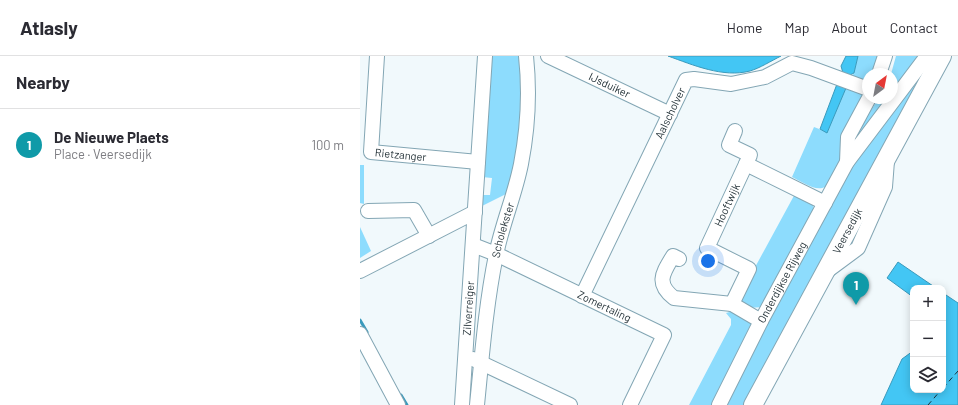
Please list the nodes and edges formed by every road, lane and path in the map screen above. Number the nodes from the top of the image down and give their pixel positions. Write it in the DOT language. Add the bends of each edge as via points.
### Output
graph roads {
  1 [pos="377,56"];
  2 [pos="485,56"];
  3 [pos="526,56"];
  4 [pos="548,56"];
  5 [pos="886,56"];
  6 [pos="927,56"];
  7 [pos="942,56"];
  8 [pos="881,68"];
  9 [pos="862,87"];
  10 [pos="866,104"];
  11 [pos="670,114"];
  12 [pos="735,131"];
  13 [pos="478,162"];
  14 [pos="847,162"];
  15 [pos="746,164"];
  16 [pos="825,203"];
  17 [pos="368,211"];
  18 [pos="475,212"];
  19 [pos="429,236"];
  20 [pos="473,245"];
  21 [pos="496,254"];
  22 [pos="679,259"];
  23 [pos="360,271"];
  24 [pos="582,296"];
  25 [pos="732,304"];
  26 [pos="761,321"];
  27 [pos="360,334"];
  28 [pos="464,355"];
  29 [pos="481,362"];
  30 [pos="398,405"];
  31 [pos="462,405"];
  32 [pos="477,405"];
  33 [pos="570,405"];
  34 [pos="630,405"];
  35 [pos="719,405"];
  36 [pos="753,405"];
  1 -- 13 [label="street, Rietzanger" via="371,152"];
  2 -- 13 [label="street, Zilverreiger"];
  3 -- 21 [label="street, Scholekster" via="528,122 521,165"];
  4 -- 11 [label="street, IJsduiker"];
  5 -- 8 [label="street"];
  6 -- 14 [label="street, Onderdijkse Rijweg"];
  7 -- 36 [label="main road, Veersedijk"];
  9 -- 11 [label="street, Aalscholver" via="792,63 765,77 731,84 686,80"];
  10 -- 14 [label="street, Onderdijkse Rijweg" via="848,136"];
  11 -- 24 [label="street, Aalscholver"];
  12 -- 15 [label="street" via="729,145 750,155"];
  13 -- 18 [label="street, Zilverreiger"];
  14 -- 16 [label="street, Onderdijkse Rijweg"];
  15 -- 16 [label="street"];
  15 -- 25 [label="street, Hooftwijk" via="708,248 749,269"];
  16 -- 26 [label="street, Onderdijkse Rijweg"];
  17 -- 19 [label="street" via="414,210"];
  18 -- 19 [label="street"];
  18 -- 20 [label="street, Zilverreiger"];
  19 -- 23 [label="street"];
  20 -- 21 [label="street, Zomertaling"];
  20 -- 28 [label="street, Zilverreiger"];
  21 -- 24 [label="street, Zomertaling"];
  21 -- 29 [label="street, Scholekster" via="486,311"];
  22 -- 25 [label="street" via="673,256 663,274 662,283 667,293 693,304"];
  24 -- 34 [label="street, Zomertaling" via="664,335"];
  25 -- 26 [label="street"];
  26 -- 35 [label="street, Onderdijkse Rijweg"];
  27 -- 30 [label="street"];
  28 -- 29 [label="street"];
  28 -- 31 [label="street, Zilverreiger"];
  29 -- 32 [label="street, Scholekster"];
  29 -- 33 [label="street"];
}
